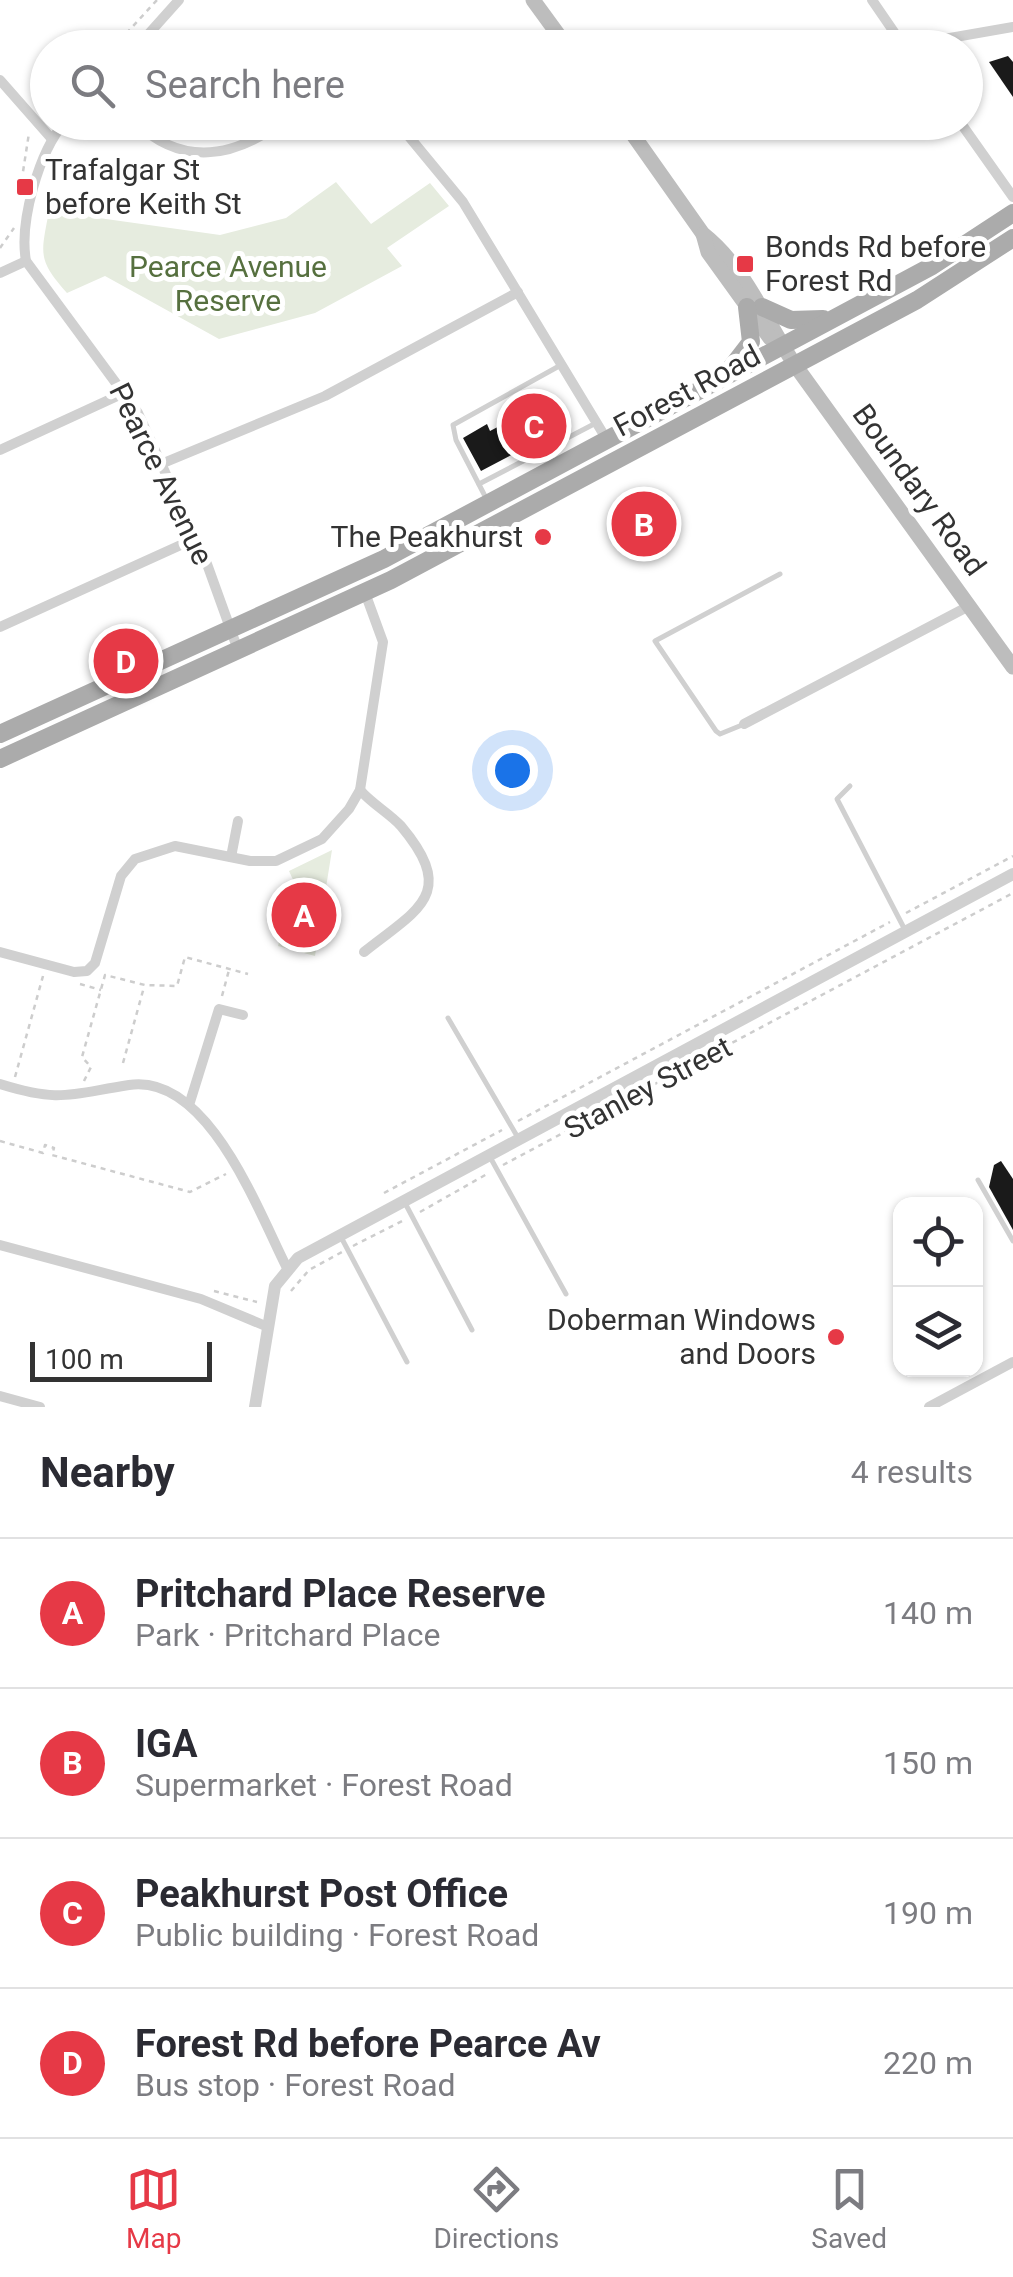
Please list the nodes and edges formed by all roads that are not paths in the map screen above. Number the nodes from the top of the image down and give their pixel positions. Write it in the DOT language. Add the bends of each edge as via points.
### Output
graph roads {
  1 [pos="179,0"];
  2 [pos="533,0"];
  3 [pos="872,0"];
  4 [pos="1013,27"];
  5 [pos="152,30"];
  6 [pos="555,30"];
  7 [pos="893,30"];
  8 [pos="983,33"];
  9 [pos="0,80"];
  10 [pos="30,114"];
  11 [pos="50,140"];
  12 [pos="158,140"];
  13 [pos="255,140"];
  14 [pos="412,140"];
  15 [pos="637,140"];
  16 [pos="973,140"];
  17 [pos="1013,196"];
  18 [pos="1013,213"];
  19 [pos="1013,238"];
  20 [pos="26,261"];
  21 [pos="0,272"];
  22 [pos="518,292"];
  23 [pos="754,307"];
  24 [pos="838,316"];
  25 [pos="782,346"];
  26 [pos="562,365"];
  27 [pos="794,365"];
  28 [pos="720,380"];
  29 [pos="126,392"];
  30 [pos="597,423"];
  31 [pos="607,440"];
  32 [pos="0,450"];
  33 [pos="162,464"];
  34 [pos="479,484"];
  35 [pos="489,502"];
  36 [pos="194,539"];
  37 [pos="356,572"];
  38 [pos="780,574"];
  39 [pos="365,593"];
  40 [pos="969,606"];
  41 [pos="0,627"];
  42 [pos="229,630"];
  43 [pos="238,650"];
  44 [pos="1013,667"];
  45 [pos="744,724"];
  46 [pos="0,734"];
  47 [pos="0,760"];
  48 [pos="850,786"];
  49 [pos="360,790"];
  50 [pos="238,821"];
  51 [pos="231,857"];
  52 [pos="1013,874"];
  53 [pos="906,931"];
  54 [pos="0,952"];
  55 [pos="364,952"];
  56 [pos="242,1016"];
  57 [pos="448,1018"];
  58 [pos="0,1084"];
  59 [pos="190,1102"];
  60 [pos="518,1139"];
  61 [pos="489,1155"];
  62 [pos="978,1180"];
  63 [pos="403,1200"];
  64 [pos="340,1234"];
  65 [pos="1013,1241"];
  66 [pos="0,1244"];
  67 [pos="287,1268"];
  68 [pos="566,1294"];
  69 [pos="268,1328"];
  70 [pos="472,1330"];
  71 [pos="407,1362"];
  72 [pos="1013,1362"];
  73 [pos="0,1396"];
  74 [pos="40,1407"];
  75 [pos="254,1407"];
  76 [pos="929,1407"];
  1 -- 5 [label="street"];
  2 -- 6 [label="main road"];
  3 -- 7 [label="street"];
  4 -- 8 [label="street"];
  9 -- 10 [label="street"];
  11 -- 20 [label="street" via="39,168"];
  12 -- 13 [label="street" via="203,154"];
  14 -- 22 [label="street" via="463,202"];
  15 -- 23 [label="main road, Boundary Road" via="703,234 720,247"];
  16 -- 17 [label="street"];
  18 -- 24 [label="main road, Forest Road" via="950,256"];
  19 -- 27 [label="main road, Forest Road" via="938,288"];
  20 -- 21 [label="street"];
  20 -- 29 [label="street, Pearce Avenue"];
  22 -- 26 [label="street"];
  22 -- 33 [label="street" via="326,396"];
  23 -- 24 [label="main road" via="797,321"];
  23 -- 25 [label="main road, Boundary Road" via="780,333"];
  23 -- 28 [label="main road" via="749,348"];
  24 -- 25 [label="main road, Forest Road"];
  25 -- 27 [label="main road, Boundary Road"];
  25 -- 28 [label="main road, Forest Road"];
  26 -- 30 [label="street"];
  26 -- 34 [label="lane" via="454,425"];
  27 -- 39 [label="main road, Forest Road"];
  27 -- 40 [label="main road, Boundary Road"];
  28 -- 31 [label="main road, Forest Road"];
  29 -- 32 [label="street"];
  29 -- 33 [label="street, Pearce Avenue"];
  30 -- 31 [label="street"];
  30 -- 34 [label="lane"];
  31 -- 35 [label="main road, Forest Road"];
  33 -- 36 [label="street, Pearce Avenue"];
  34 -- 35 [label="lane"];
  35 -- 37 [label="main road, Forest Road"];
  36 -- 41 [label="street"];
  36 -- 42 [label="street, Pearce Avenue"];
  37 -- 39 [label="street"];
  37 -- 42 [label="main road, Forest Road"];
  38 -- 45 [label="lane" via="655,641 716,731"];
  39 -- 43 [label="main road, Forest Road"];
  39 -- 49 [label="street" via="383,642"];
  40 -- 44 [label="main road, Boundary Road"];
  40 -- 45 [label="street"];
  42 -- 43 [label="street, Pearce Avenue"];
  42 -- 46 [label="main road, Forest Road"];
  43 -- 47 [label="main road, Forest Road"];
  48 -- 53 [label="lane" via="837,799"];
  49 -- 51 [label="street" via="341,820 310,848 268,862"];
  49 -- 55 [label="street" via="399,824 430,873 430,890 418,909"];
  50 -- 51 [label="street"];
  51 -- 54 [label="street" via="166,847 135,859 120,876 87,971"];
  52 -- 53 [label="street, Stanley Street"];
  53 -- 60 [label="street, Stanley Street"];
  56 -- 59 [label="street" via="219,1009"];
  57 -- 60 [label="lane"];
  58 -- 59 [label="street" via="72,1097 149,1085"];
  59 -- 67 [label="street" via="223,1145"];
  60 -- 61 [label="street, Stanley Street"];
  61 -- 63 [label="street, Stanley Street"];
  61 -- 68 [label="lane"];
  62 -- 65 [label="lane"];
  63 -- 64 [label="street, Stanley Street"];
  63 -- 70 [label="lane"];
  64 -- 67 [label="street, Stanley Street"];
  64 -- 71 [label="lane"];
  66 -- 69 [label="street" via="243,1314"];
  67 -- 69 [label="street" via="276,1286"];
  69 -- 75 [label="street"];
  72 -- 76 [label="street"];
  73 -- 74 [label="street"];
}
